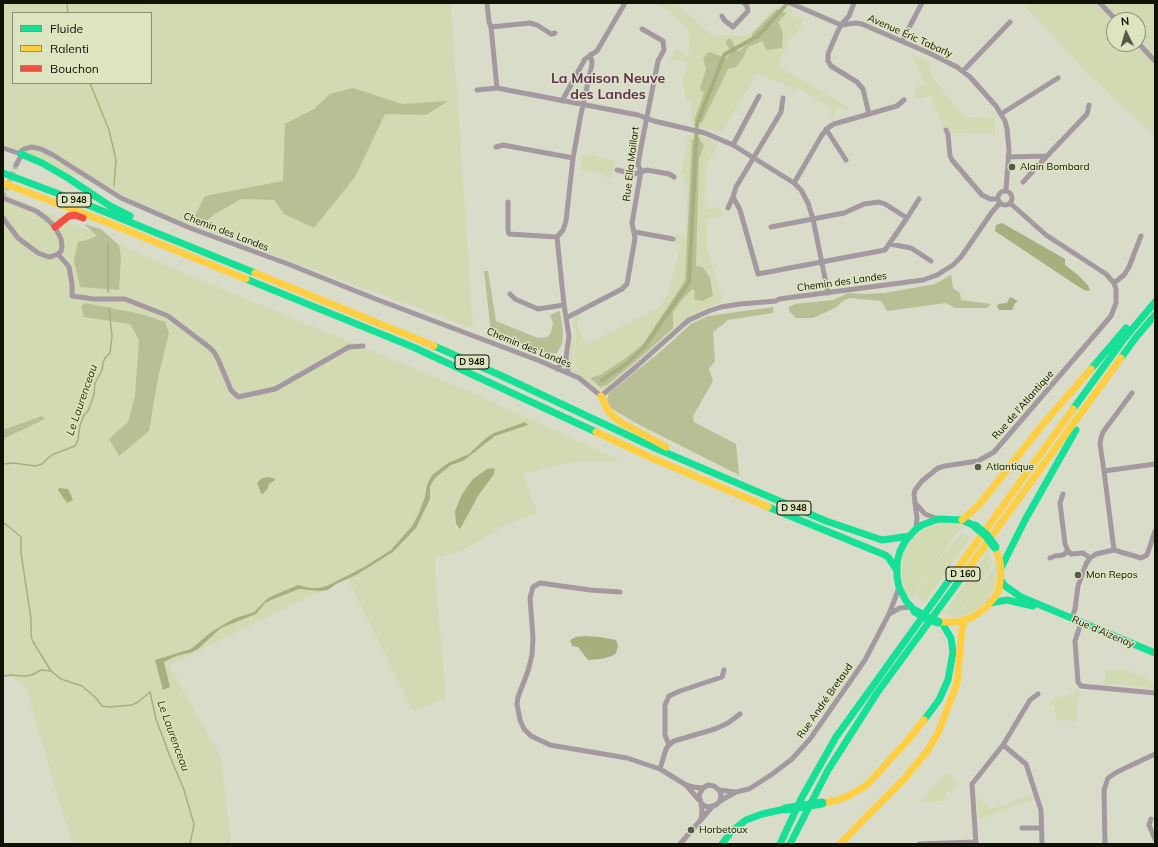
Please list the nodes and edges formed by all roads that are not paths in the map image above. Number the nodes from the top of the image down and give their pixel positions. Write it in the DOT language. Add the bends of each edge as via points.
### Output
graph roads {
  1 [pos="487,3"];
  2 [pos="625,3"];
  3 [pos="744,3"];
  4 [pos="790,3"];
  5 [pos="854,3"];
  6 [pos="922,3"];
  7 [pos="1100,3"];
  8 [pos="1108,12"];
  9 [pos="722,16"];
  10 [pos="1010,22"];
  11 [pos="841,25"];
  12 [pos="491,27"];
  13 [pos="642,29"];
  14 [pos="554,33"];
  15 [pos="902,41"];
  16 [pos="1146,51"];
  17 [pos="591,54"];
  18 [pos="1155,61"];
  19 [pos="963,71"];
  20 [pos="1058,78"];
  21 [pos="497,88"];
  22 [pos="477,90"];
  23 [pos="759,96"];
  24 [pos="783,98"];
  25 [pos="904,100"];
  26 [pos="562,101"];
  27 [pos="583,105"];
  28 [pos="1089,105"];
  29 [pos="869,114"];
  30 [pos="1001,114"];
  31 [pos="646,119"];
  32 [pos="826,129"];
  33 [pos="946,130"];
  34 [pos="733,146"];
  35 [pos="496,147"];
  36 [pos="3,148"];
  37 [pos="21,154"];
  38 [pos="1047,156"];
  39 [pos="1008,157"];
  40 [pos="573,158"];
  41 [pos="753,158"];
  42 [pos="846,160"];
  43 [pos="16,165"];
  44 [pos="617,170"];
  45 [pos="641,171"];
  46 [pos="3,173"];
  47 [pos="674,178"];
  48 [pos="1023,182"];
  49 [pos="3,183"];
  50 [pos="794,183"];
  51 [pos="1006,190"];
  52 [pos="733,197"];
  53 [pos="3,198"];
  54 [pos="919,199"];
  55 [pos="999,201"];
  56 [pos="508,202"];
  57 [pos="1010,203"];
  58 [pos="728,208"];
  59 [pos="3,218"];
  60 [pos="907,218"];
  61 [pos="813,219"];
  62 [pos="114,225"];
  63 [pos="55,227"];
  64 [pos="771,227"];
  65 [pos="144,228"];
  66 [pos="635,232"];
  67 [pos="1141,236"];
  68 [pos="557,237"];
  69 [pos="673,239"];
  70 [pos="890,244"];
  71 [pos="58,254"];
  72 [pos="931,261"];
  73 [pos="821,263"];
  74 [pos="1114,283"];
  75 [pos="828,293"];
  76 [pos="510,294"];
  77 [pos="1155,296"];
  78 [pos="1155,302"];
  79 [pos="564,305"];
  80 [pos="1155,315"];
  81 [pos="566,318"];
  82 [pos="1155,320"];
  83 [pos="363,346"];
  84 [pos="566,358"];
  85 [pos="557,369"];
  86 [pos="567,372"];
  87 [pos="1132,393"];
  88 [pos="601,396"];
  89 [pos="678,459"];
  90 [pos="1155,464"];
  91 [pos="1104,471"];
  92 [pos="1063,494"];
  93 [pos="914,502"];
  94 [pos="938,519"];
  95 [pos="962,520"];
  96 [pos="1155,531"];
  97 [pos="913,532"];
  98 [pos="1114,550"];
  99 [pos="1068,551"];
  100 [pos="1050,558"];
  101 [pos="1090,558"];
  102 [pos="1001,568"];
  103 [pos="896,569"];
  104 [pos="1001,580"];
  105 [pos="899,588"];
  106 [pos="620,592"];
  107 [pos="990,603"];
  108 [pos="913,609"];
  109 [pos="1052,610"];
  110 [pos="890,614"];
  111 [pos="1072,618"];
  112 [pos="965,620"];
  113 [pos="940,622"];
  114 [pos="1081,623"];
  115 [pos="1155,653"];
  116 [pos="724,670"];
  117 [pos="1155,693"];
  118 [pos="1038,694"];
  119 [pos="740,714"];
  120 [pos="669,745"];
  121 [pos="1003,745"];
  122 [pos="1155,754"];
  123 [pos="660,769"];
  124 [pos="686,785"];
  125 [pos="703,788"];
  126 [pos="718,790"];
  127 [pos="736,792"];
  128 [pos="720,800"];
  129 [pos="700,802"];
  130 [pos="712,807"];
  131 [pos="701,819"];
  132 [pos="1151,819"];
  133 [pos="1022,828"];
  134 [pos="1041,828"];
  135 [pos="1155,839"];
  136 [pos="976,843"];
  137 [pos="680,844"];
  138 [pos="722,844"];
  139 [pos="780,844"];
  140 [pos="790,844"];
  141 [pos="840,844"];
  142 [pos="919,844"];
  143 [pos="1042,844"];
  144 [pos="1105,844"];
  1 -- 12 [label="street"];
  2 -- 17 [label="street" via="597,51"];
  3 -- 9 [label="street" via="748,11 733,27"];
  4 -- 11 [label="street, Avenue Éric Tabarly"];
  5 -- 11 [label="street" via="849,16"];
  6 -- 15 [label="street"];
  7 -- 8 [label="street"];
  10 -- 19 [label="street"];
  11 -- 15 [label="street, Avenue Éric Tabarly" via="862,24"];
  11 -- 29 [label="street" via="828,54 828,61 831,66 857,82 863,89"];
  12 -- 14 [label="street" via="530,23 551,34"];
  12 -- 21 [label="street"];
  13 -- 31 [label="street, Rue Ella Maillart" via="663,41 664,50 658,61"];
  15 -- 19 [label="street, Avenue Éric Tabarly"];
  16 -- 18 [label="street"];
  17 -- 26 [label="street" via="585,58"];
  17 -- 27 [label="street" via="592,64"];
  19 -- 30 [label="street, Avenue Éric Tabarly"];
  20 -- 30 [label="street"];
  21 -- 22 [label="street"];
  21 -- 26 [label="street"];
  23 -- 34 [label="street"];
  24 -- 41 [label="street" via="781,112"];
  25 -- 29 [label="street" via="897,106"];
  26 -- 27 [label="street"];
  27 -- 31 [label="street"];
  27 -- 40 [label="street"];
  28 -- 38 [label="street" via="1087,114"];
  29 -- 32 [label="street" via="834,124"];
  30 -- 39 [label="street, Avenue Éric Tabarly" via="1009,136"];
  31 -- 34 [label="street" via="705,133"];
  31 -- 45 [label="street, Rue Ella Maillart" via="638,165"];
  32 -- 42 [label="street"];
  32 -- 50 [label="street"];
  33 -- 55 [label="street" via="952,160 982,195 990,200"];
  34 -- 41 [label="street"];
  35 -- 40 [label="street" via="503,145"];
  36 -- 37 [label="street"];
  37 -- 43 [label="street"];
  37 -- 65 [label="main road" via="42,163 110,206 139,220"];
  37 -- 85 [label="street, Chemin des Landes" via="24,149 41,149 114,195 190,228"];
  38 -- 39 [label="street"];
  38 -- 48 [label="street"];
  39 -- 51 [label="street, Avenue Éric Tabarly"];
  40 -- 68 [label="street" via="566,221"];
  41 -- 50 [label="street"];
  41 -- 52 [label="street"];
  44 -- 45 [label="street" via="634,174"];
  45 -- 47 [label="street" via="669,174"];
  45 -- 66 [label="street, Rue Ella Maillart" via="632,223"];
  46 -- 65 [label="main road, D 948"];
  49 -- 62 [label="main road, D 948"];
  50 -- 61 [label="street" via="804,195"];
  51 -- 55 [label="street" via="1000,193"];
  51 -- 57 [label="street" via="1012,195"];
  52 -- 58 [label="street"];
  52 -- 73 [label="street" via="740,210 758,274"];
  53 -- 63 [label="street" via="36,211"];
  54 -- 60 [label="street"];
  55 -- 57 [label="street" via="1004,205"];
  55 -- 75 [label="street, Chemin des Landes" via="961,257 937,275 923,280"];
  56 -- 68 [label="street" via="509,234"];
  57 -- 74 [label="street" via="1046,234 1106,274"];
  59 -- 71 [label="street" via="18,238 32,250 49,257"];
  60 -- 61 [label="street" via="878,202 864,204 844,213"];
  60 -- 70 [label="street"];
  61 -- 64 [label="street"];
  61 -- 73 [label="street"];
  62 -- 63 [label="main road" via="103,225 72,215"];
  62 -- 103 [label="main road, D 948" via="414,347 654,459 885,555"];
  63 -- 71 [label="street" via="62,243"];
  65 -- 89 [label="main road, D 948" via="421,340"];
  66 -- 69 [label="street"];
  66 -- 81 [label="street, Rue Ella Maillart" via="627,284"];
  67 -- 74 [label="street" via="1129,267"];
  68 -- 79 [label="street"];
  70 -- 72 [label="street" via="911,248"];
  70 -- 73 [label="street" via="885,250"];
  71 -- 83 [label="street" via="69,267 72,296 126,299 168,316 214,352 231,390 238,397 275,389 349,348"];
  73 -- 75 [label="street"];
  74 -- 93 [label="street, Rue de l'Atlantique" via="1116,303 1111,316 1007,438 984,459 945,466 932,472 918,485"];
  75 -- 88 [label="street, Chemin des Landes" via="721,307 699,315 683,325"];
  76 -- 79 [label="street" via="514,299 538,309"];
  77 -- 95 [label="main road" via="1044,423 979,505"];
  78 -- 139 [label="main road, D 160" via="1124,340 836,737 800,799"];
  79 -- 81 [label="street"];
  80 -- 140 [label="main road, D 160" via="1093,395 877,693 828,770"];
  81 -- 84 [label="street" via="569,336"];
  82 -- 102 [label="main road" via="1070,438"];
  84 -- 85 [label="street"];
  84 -- 86 [label="street"];
  85 -- 86 [label="street, Chemin des Landes"];
  86 -- 88 [label="street, Chemin des Landes" via="579,378"];
  87 -- 91 [label="street" via="1100,438"];
  88 -- 89 [label="main road" via="614,417 638,433 672,450"];
  89 -- 97 [label="main road, D 948" via="864,535 888,540"];
  90 -- 91 [label="street"];
  91 -- 98 [label="street"];
  92 -- 99 [label="street" via="1060,503"];
  93 -- 94 [label="street" via="925,514"];
  93 -- 97 [label="street, Rue de l'Atlantique" via="917,518"];
  94 -- 95 [label="main road"];
  94 -- 97 [label="main road"];
  95 -- 102 [label="main road, bridge" via="986,535 995,547"];
  96 -- 98 [label="street" via="1147,555 1141,558"];
  97 -- 103 [label="main road" via="900,551"];
  98 -- 101 [label="street"];
  99 -- 100 [label="street"];
  99 -- 101 [label="street" via="1071,554 1083,553"];
  101 -- 111 [label="street" via="1078,586"];
  102 -- 104 [label="main road"];
  103 -- 105 [label="main road"];
  104 -- 107 [label="main road" via="997,593"];
  104 -- 109 [label="main road, Rue d'Aizenay" via="1014,592"];
  105 -- 108 [label="main road"];
  105 -- 110 [label="street, Rue André Bretaud"];
  106 -- 123 [label="street" via="540,583 533,587 530,598 532,655 518,697 520,720 531,736 550,745 627,758"];
  107 -- 109 [label="main road, Rue d'Aizenay" via="1011,600"];
  107 -- 112 [label="main road" via="979,613"];
  108 -- 110 [label="street" via="900,608"];
  108 -- 113 [label="main road, bridge" via="927,618"];
  109 -- 111 [label="main road, Rue d'Aizenay"];
  110 -- 127 [label="street, Rue André Bretaud" via="865,660 810,739 783,767 749,788"];
  111 -- 114 [label="main road, Rue d'Aizenay"];
  112 -- 113 [label="main road"];
  112 -- 141 [label="main road" via="956,683 938,733 928,750 904,779"];
  113 -- 138 [label="main road, bridge" via="951,638 953,652 948,680 940,700 867,785 838,800 785,809 746,820 731,832"];
  114 -- 115 [label="main road, Rue d'Aizenay"];
  114 -- 117 [label="street" via="1075,641 1078,682 1081,686"];
  116 -- 120 [label="street" via="722,677 669,696 665,705 665,735"];
  118 -- 121 [label="street" via="1030,700"];
  119 -- 120 [label="street" via="715,729 674,741"];
  120 -- 123 [label="street"];
  121 -- 134 [label="street" via="1026,764 1041,810"];
  121 -- 136 [label="street" via="972,784"];
  122 -- 144 [label="street" via="1108,778 1104,790"];
  123 -- 124 [label="street"];
  124 -- 125 [label="street"];
  124 -- 129 [label="street"];
  125 -- 126 [label="street" via="711,785"];
  125 -- 129 [label="street" via="699,792"];
  126 -- 127 [label="street, Rue André Bretaud"];
  126 -- 128 [label="street"];
  127 -- 128 [label="street, Rue André Bretaud"];
  128 -- 130 [label="street"];
  129 -- 130 [label="street"];
  129 -- 131 [label="street"];
  130 -- 131 [label="street"];
  131 -- 137 [label="street"];
  132 -- 135 [label="street" via="1149,825"];
  133 -- 134 [label="street"];
  134 -- 143 [label="street"];
  136 -- 142 [label="street"];
}
